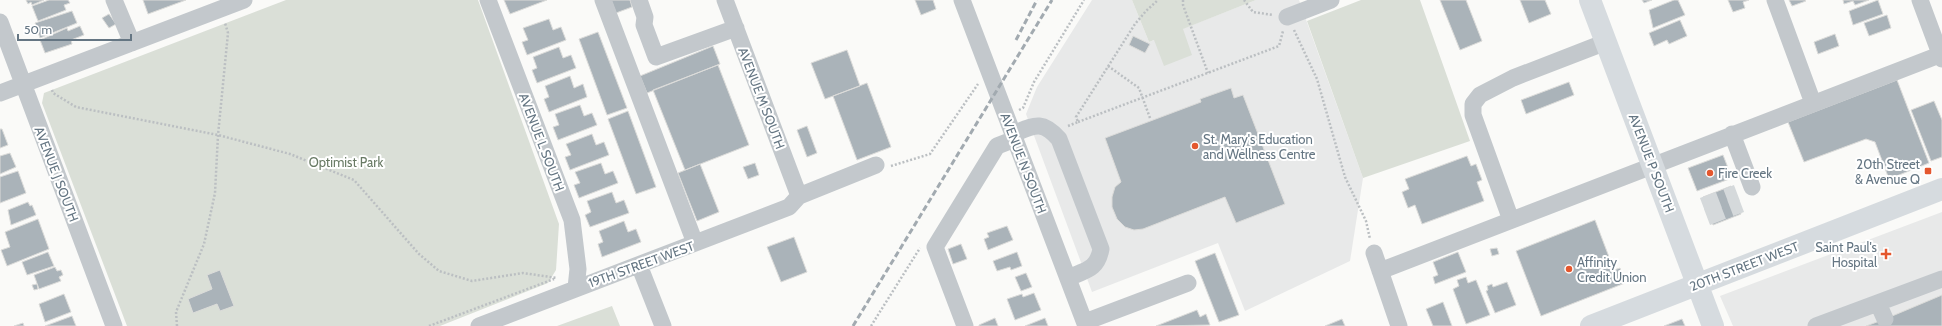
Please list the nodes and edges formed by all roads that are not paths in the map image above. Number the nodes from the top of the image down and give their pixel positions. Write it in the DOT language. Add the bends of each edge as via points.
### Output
graph roads {
  1 [pos="114,0"];
  2 [pos="488,0"];
  3 [pos="603,0"];
  4 [pos="639,0"];
  5 [pos="725,0"];
  6 [pos="962,0"];
  7 [pos="1331,0"];
  8 [pos="1590,0"];
  9 [pos="1775,0"];
  10 [pos="1920,0"];
  11 [pos="233,3"];
  12 [pos="1287,17"];
  13 [pos="0,22"];
  14 [pos="736,28"];
  15 [pos="1606,42"];
  16 [pos="132,44"];
  17 [pos="1941,56"];
  18 [pos="24,84"];
  19 [pos="0,93"];
  20 [pos="1814,103"];
  21 [pos="1732,134"];
  22 [pos="1014,137"];
  23 [pos="1653,165"];
  24 [pos="881,166"];
  25 [pos="1752,187"];
  26 [pos="1942,189"];
  27 [pos="799,196"];
  28 [pos="1511,220"];
  29 [pos="695,243"];
  30 [pos="1374,253"];
  31 [pos="639,265"];
  32 [pos="1380,271"];
  33 [pos="1068,278"];
  34 [pos="1942,279"];
  35 [pos="1188,283"];
  36 [pos="1697,284"];
  37 [pos="576,288"];
  38 [pos="1878,303"];
  39 [pos="1884,319"];
  40 [pos="1086,324"];
  41 [pos="114,326"];
  42 [pos="479,326"];
  43 [pos="663,326"];
  44 [pos="965,326"];
  45 [pos="1400,326"];
  46 [pos="1591,326"];
  47 [pos="1713,326"];
  48 [pos="1816,326"];
  1 -- 16 [label="street"];
  2 -- 37 [label="street, AVENUE L SOUTH" via="572,220 578,269"];
  3 -- 29 [label="street"];
  4 -- 14 [label="street" via="645,17 644,25 656,57"];
  5 -- 14 [label="street, AVENUE M SOUTH"];
  6 -- 22 [label="street, AVENUE N SOUTH"];
  7 -- 12 [label="street"];
  8 -- 15 [label="main road, AVENUE P SOUTH"];
  9 -- 20 [label="street"];
  10 -- 17 [label="street"];
  11 -- 16 [label="street"];
  13 -- 18 [label="street, AVENUE J SOUTH"];
  14 -- 27 [label="street, AVENUE M SOUTH"];
  15 -- 23 [label="main road, AVENUE P SOUTH"];
  15 -- 28 [label="street" via="1513,78 1480,95 1473,104 1473,115"];
  16 -- 18 [label="street"];
  17 -- 20 [label="street"];
  18 -- 19 [label="street"];
  18 -- 41 [label="street, AVENUE J SOUTH"];
  20 -- 21 [label="street"];
  21 -- 23 [label="street"];
  21 -- 25 [label="street"];
  22 -- 33 [label="street, AVENUE N SOUTH"];
  22 -- 33 [label="street" via="1034,125 1049,128 1059,140 1101,249 1099,260 1094,267"];
  22 -- 44 [label="street" via="997,146 935,247"];
  23 -- 28 [label="street"];
  23 -- 36 [label="main road, AVENUE P SOUTH"];
  24 -- 27 [label="street"];
  26 -- 36 [label="main road, 20TH STREET WEST"];
  27 -- 29 [label="street, 19TH STREET WEST" via="789,208"];
  28 -- 32 [label="street"];
  29 -- 31 [label="street, 19TH STREET WEST"];
  30 -- 32 [label="street"];
  31 -- 37 [label="street, 19TH STREET WEST"];
  31 -- 43 [label="street"];
  32 -- 45 [label="street"];
  33 -- 40 [label="street, AVENUE N SOUTH"];
  34 -- 38 [label="street"];
  35 -- 40 [label="street"];
  36 -- 46 [label="main road, 20TH STREET WEST"];
  36 -- 47 [label="main road, AVENUE P SOUTH"];
  37 -- 42 [label="street, 19TH STREET WEST"];
  38 -- 39 [label="street"];
  38 -- 48 [label="street"];
}
